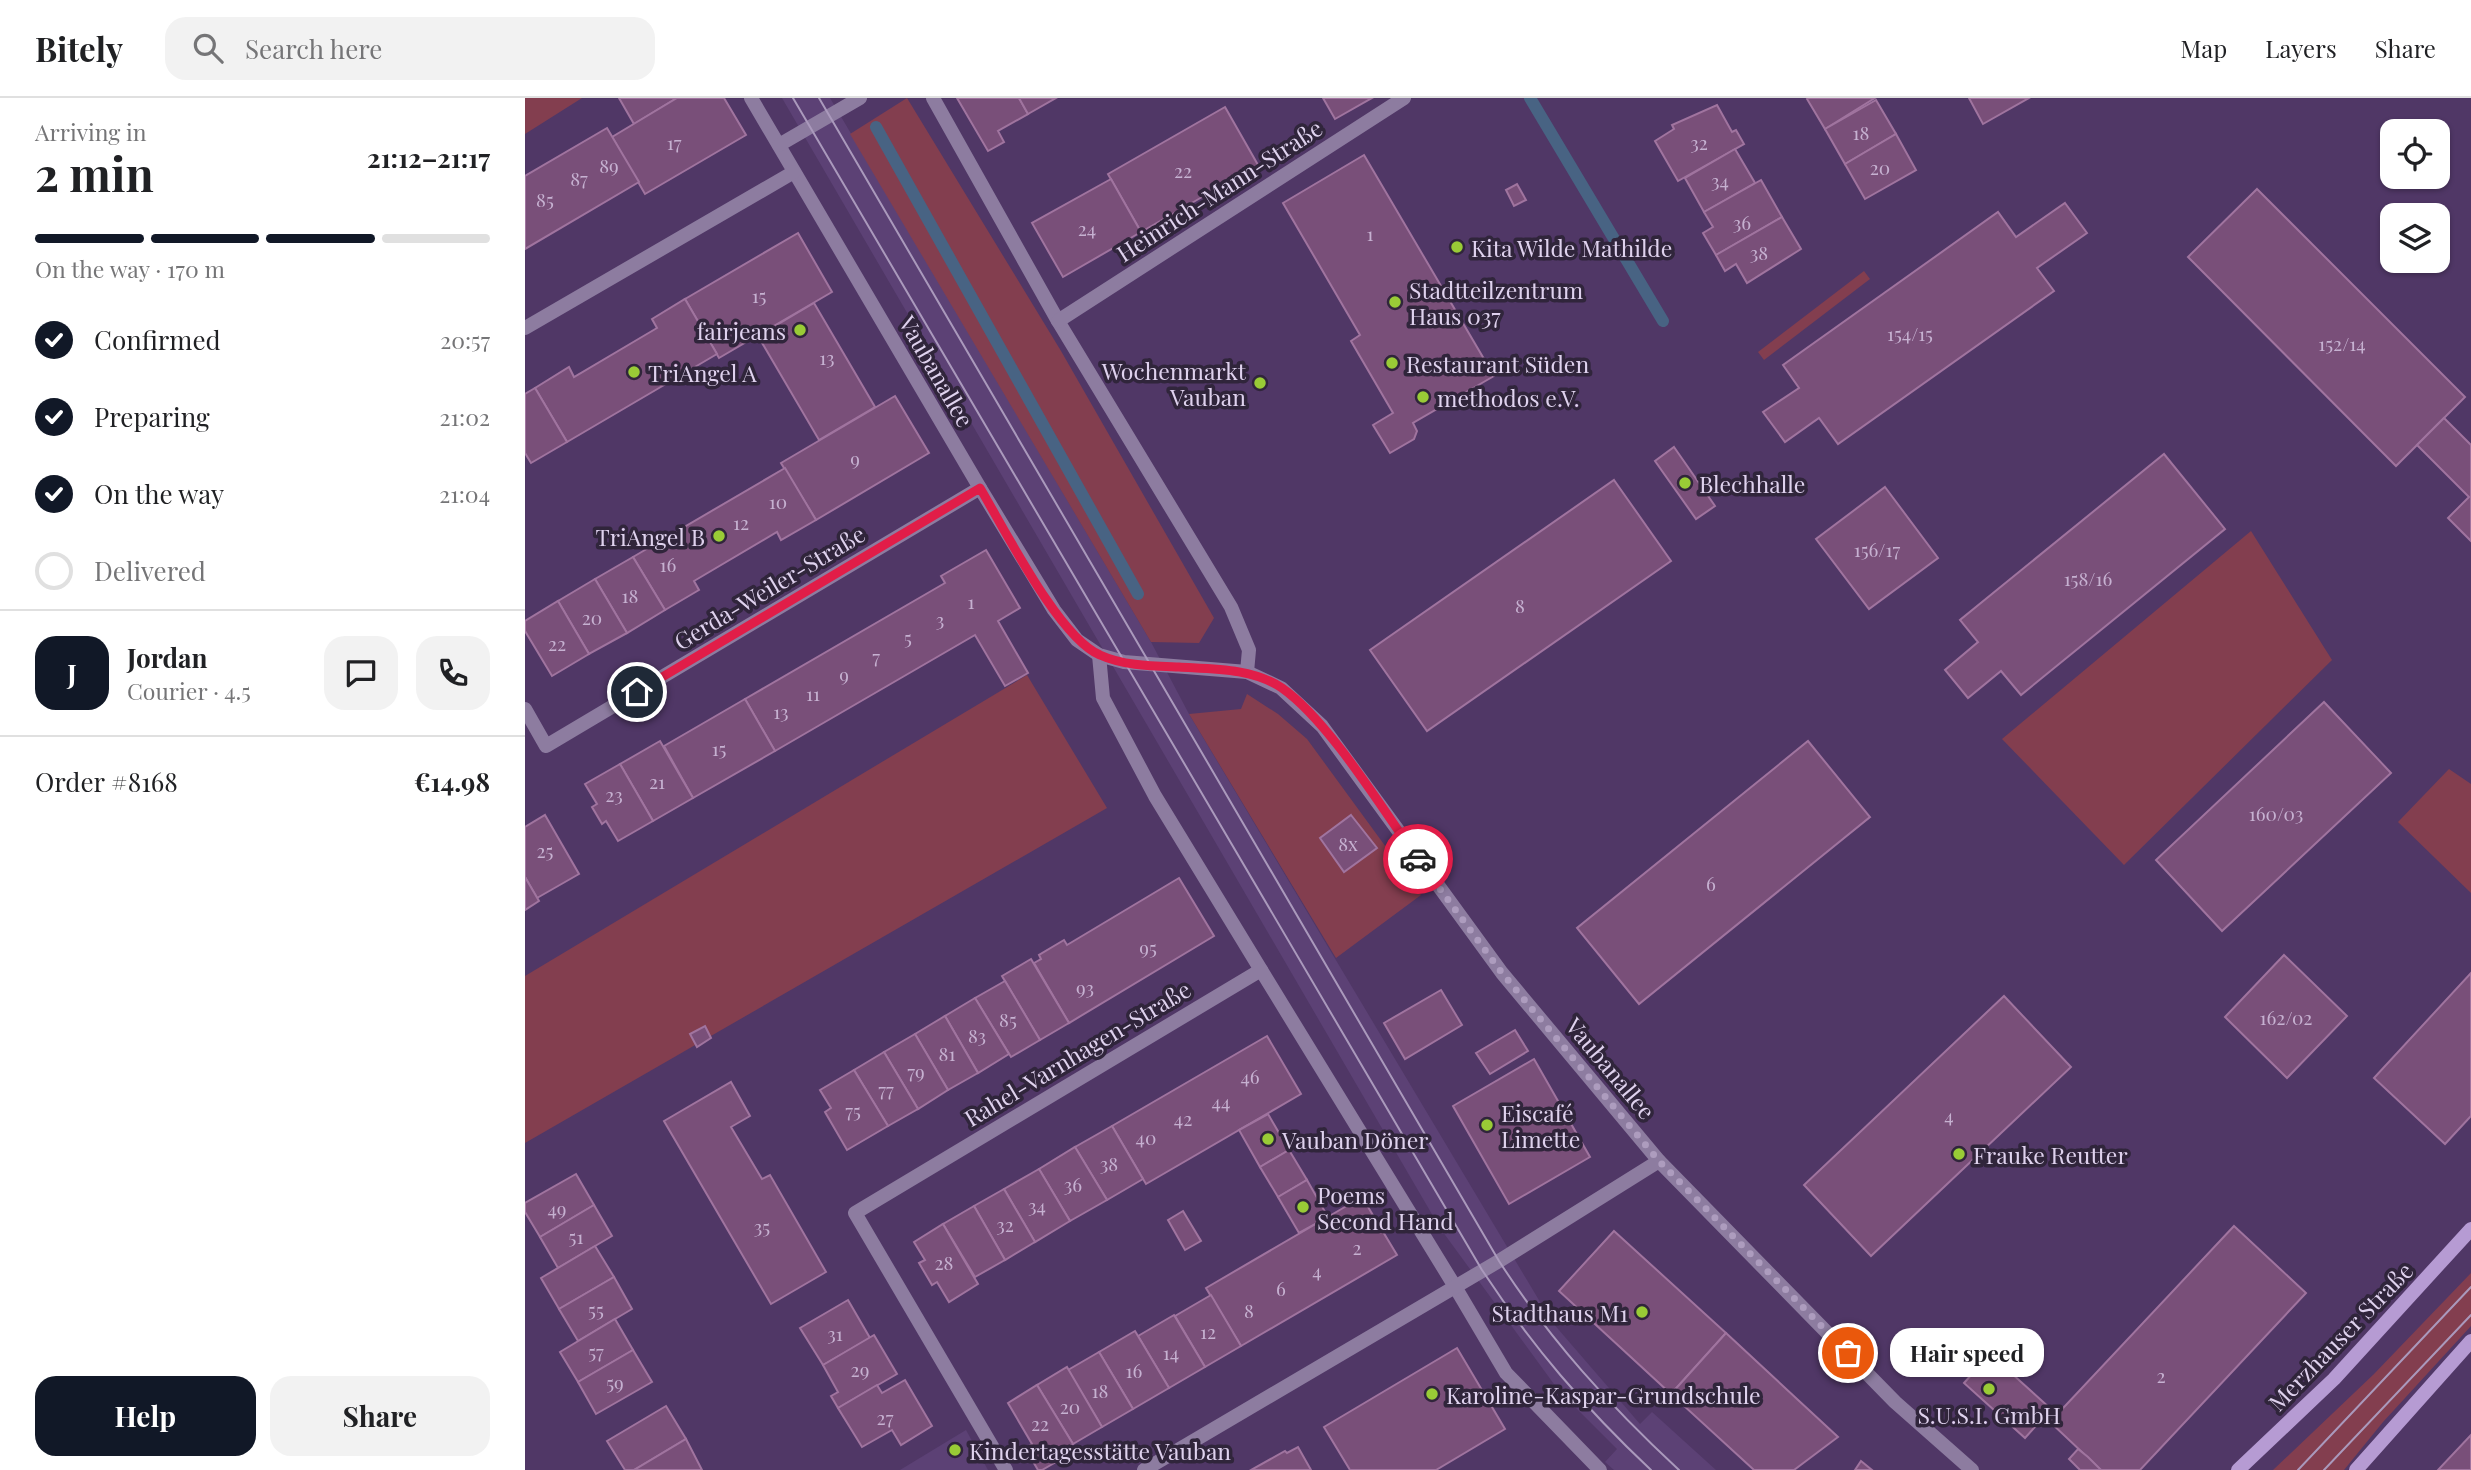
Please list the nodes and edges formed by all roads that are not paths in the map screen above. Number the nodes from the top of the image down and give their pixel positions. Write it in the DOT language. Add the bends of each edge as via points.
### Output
graph roads {
  1 [pos="751,98"];
  2 [pos="860,98"];
  3 [pos="933,98"];
  4 [pos="1404,98"];
  5 [pos="779,145"];
  6 [pos="795,172"];
  7 [pos="1058,321"];
  8 [pos="525,328"];
  9 [pos="980,488"];
  10 [pos="1098,655"];
  11 [pos="1247,672"];
  12 [pos="525,709"];
  13 [pos="1261,970"];
  14 [pos="1659,1161"];
  15 [pos="2471,1229"];
  16 [pos="1454,1285"];
  17 [pos="2471,1341"];
  18 [pos="1006,1470"];
  19 [pos="1143,1470"];
  20 [pos="1600,1470"];
  21 [pos="1972,1470"];
  22 [pos="2238,1470"];
  23 [pos="2356,1470"];
  1 -- 5 [label="street, Vaubanallee"];
  2 -- 5 [label="street"];
  3 -- 7 [label="street"];
  4 -- 7 [label="street, Heinrich-Mann-Straße"];
  5 -- 6 [label="street, Vaubanallee"];
  6 -- 8 [label="street"];
  6 -- 9 [label="street, Vaubanallee"];
  7 -- 11 [label="street" via="1231,607 1248,650"];
  9 -- 10 [label="street, Vaubanallee" via="1054,610 1077,640"];
  9 -- 12 [label="street, Gerda-Weiler-Straße" via="546,746"];
  10 -- 11 [label="street, Vaubanallee" via="1149,666"];
  10 -- 13 [label="street" via="1103,698 1155,796"];
  11 -- 14 [label="street, Vaubanallee" via="1281,688 1321,726 1502,973"];
  13 -- 16 [label="street"];
  13 -- 18 [label="street, Rahel-Varnhagen-Straße" via="855,1213"];
  14 -- 16 [label="street"];
  14 -- 21 [label="street, Vaubanallee" via="1895,1402"];
  15 -- 22 [label="main road, Merzhauser Straße" via="2334,1379"];
  16 -- 19 [label="street"];
  16 -- 20 [label="street" via="1506,1373"];
  17 -- 23 [label="main road"];
}
